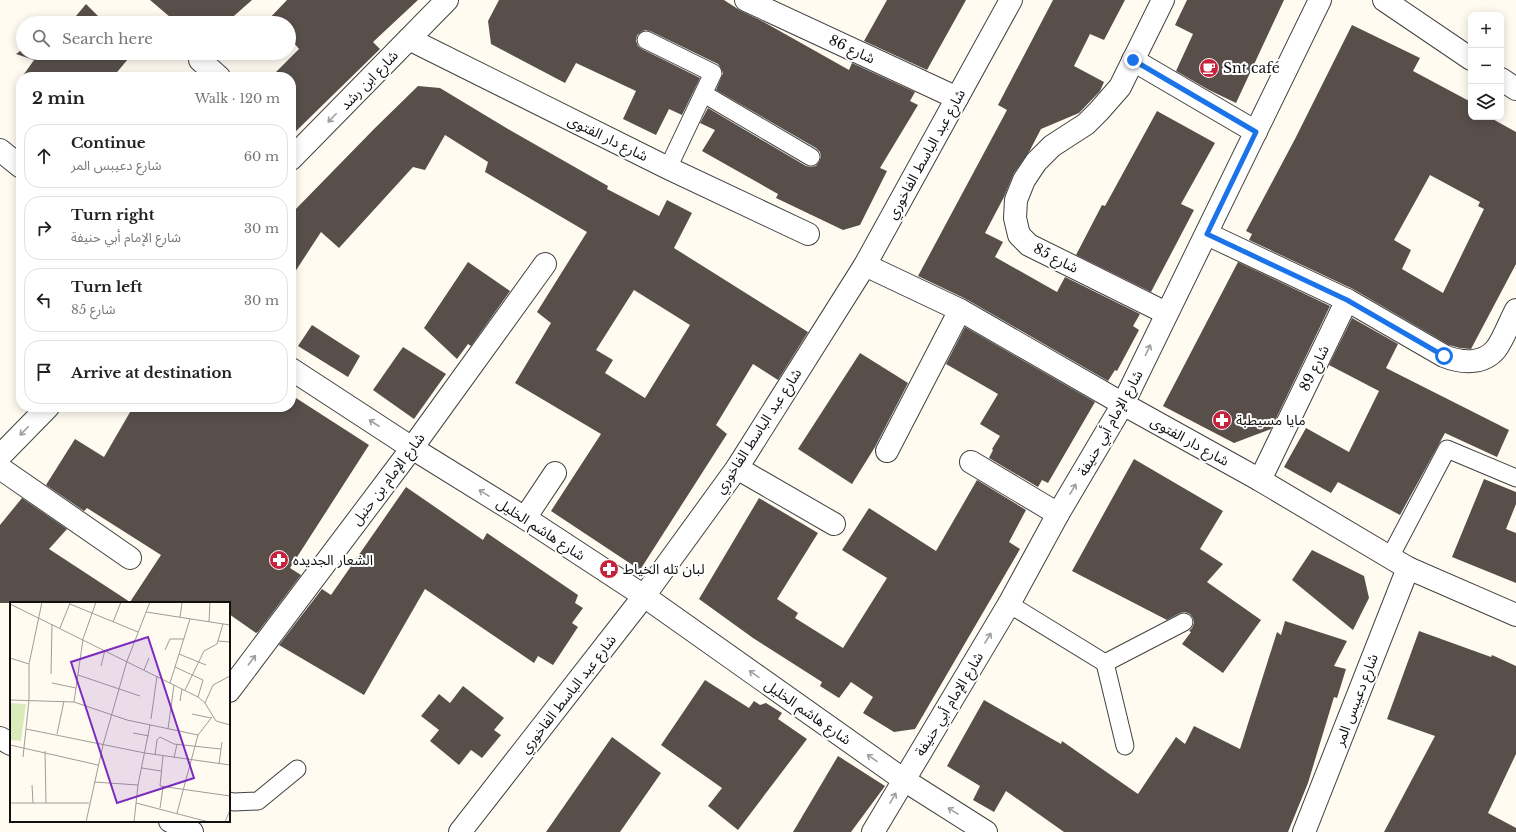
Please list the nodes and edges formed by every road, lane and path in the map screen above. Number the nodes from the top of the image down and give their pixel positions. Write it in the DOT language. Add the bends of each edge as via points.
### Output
graph roads {
  1 [pos="447,0"];
  2 [pos="746,0"];
  3 [pos="1011,0"];
  4 [pos="1163,0"];
  5 [pos="1320,0"];
  6 [pos="1384,0"];
  7 [pos="409,39"];
  8 [pos="646,40"];
  9 [pos="1468,57"];
  10 [pos="200,60"];
  11 [pos="1133,60"];
  12 [pos="213,72"];
  13 [pos="1504,81"];
  14 [pos="1516,89"];
  15 [pos="704,94"];
  16 [pos="957,98"];
  17 [pos="1256,132"];
  18 [pos="296,147"];
  19 [pos="0,150"];
  20 [pos="811,157"];
  21 [pos="16,163"];
  22 [pos="668,168"];
  23 [pos="808,234"];
  24 [pos="1207,234"];
  25 [pos="546,264"];
  26 [pos="865,265"];
  27 [pos="1347,300"];
  28 [pos="960,310"];
  29 [pos="1516,310"];
  30 [pos="1166,313"];
  31 [pos="1510,339"];
  32 [pos="296,372"];
  33 [pos="1123,404"];
  34 [pos="43,412"];
  35 [pos="412,448"];
  36 [pos="887,451"];
  37 [pos="0,456"];
  38 [pos="971,462"];
  39 [pos="0,468"];
  40 [pos="737,468"];
  41 [pos="555,472"];
  42 [pos="1516,478"];
  43 [pos="1260,480"];
  44 [pos="1058,514"];
  45 [pos="525,518"];
  46 [pos="834,524"];
  47 [pos="130,558"];
  48 [pos="1399,563"];
  49 [pos="644,596"];
  50 [pos="1009,604"];
  51 [pos="1516,615"];
  52 [pos="1184,622"];
  53 [pos="1105,663"];
  54 [pos="230,690"];
  55 [pos="0,738"];
  56 [pos="10,743"];
  57 [pos="1126,746"];
  58 [pos="297,769"];
  59 [pos="904,780"];
  60 [pos="230,801"];
  61 [pos="172,822"];
  62 [pos="192,832"];
  63 [pos="460,832"];
  64 [pos="873,832"];
  65 [pos="986,832"];
  66 [pos="1304,832"];
  1 -- 7 [label="street, شارع ابن رشد"];
  2 -- 16 [label="street, شارع 86"];
  3 -- 16 [label="street, شارع عبد الباسط الفاخوري"];
  4 -- 11 [label="street, شارع 85"];
  5 -- 17 [label="street, شارع الإمام أبي حنيفة"];
  6 -- 9 [label="street"];
  7 -- 18 [label="street, شارع ابن رشد, one-way"];
  7 -- 22 [label="street, شارع دار الفتوى"];
  8 -- 15 [label="lane" via="713,73"];
  10 -- 12 [label="street"];
  11 -- 17 [label="street"];
  11 -- 30 [label="street, شارع 85" via="1120,87 1099,111 1086,124 1052,146 1036,162 1024,180 1016,200 1015,218 1019,234 1029,245"];
  13 -- 14 [label="street"];
  15 -- 20 [label="lane"];
  15 -- 22 [label="lane"];
  16 -- 26 [label="street, شارع عبد الباسط الفاخوري"];
  17 -- 24 [label="street, شارع الإمام أبي حنيفة"];
  19 -- 21 [label="street"];
  22 -- 23 [label="street, شارع دار الفتوى"];
  24 -- 27 [label="street"];
  24 -- 30 [label="street, شارع الإمام أبي حنيفة"];
  25 -- 35 [label="street, شارع الإمام بن حنبل"];
  26 -- 28 [label="street, شارع دار الفتوى"];
  26 -- 40 [label="street, شارع عبد الباسط الفاخوري"];
  27 -- 31 [label="street" via="1454,360 1472,361 1489,356"];
  27 -- 43 [label="street, شارع 89"];
  28 -- 33 [label="street, شارع دار الفتوى"];
  28 -- 36 [label="street"];
  29 -- 31 [label="street"];
  33 -- 30 [label="street, شارع الإمام أبي حنيفة, one-way"];
  35 -- 32 [label="street, شارع هاشم الخليل, one-way"];
  33 -- 43 [label="street, شارع دار الفتوى"];
  44 -- 33 [label="street, شارع الإمام أبي حنيفة, one-way"];
  34 -- 37 [label="street, one-way"];
  45 -- 35 [label="street, شارع هاشم الخليل, one-way"];
  54 -- 35 [label="street, شارع الإمام بن حنبل, one-way"];
  38 -- 44 [label="street"];
  39 -- 47 [label="street"];
  40 -- 46 [label="street"];
  40 -- 49 [label="street, شارع عبد الباسط الفاخوري"];
  41 -- 45 [label="street"];
  42 -- 48 [label="lane" via="1447,450"];
  43 -- 48 [label="street, شارع دار الفتوى"];
  44 -- 50 [label="street, شارع الإمام أبي حنيفة"];
  45 -- 49 [label="street, شارع هاشم الخليل"];
  48 -- 51 [label="street, شارع دار الفتوى"];
  48 -- 66 [label="street, شارع دعيبس المر"];
  59 -- 49 [label="street, شارع هاشم الخليل, one-way"];
  49 -- 63 [label="street, شارع عبد الباسط الفاخوري"];
  50 -- 53 [label="lane"];
  59 -- 50 [label="street, شارع الإمام أبي حنيفة, one-way"];
  52 -- 53 [label="lane"];
  53 -- 57 [label="lane"];
  55 -- 56 [label="street"];
  58 -- 60 [label="lane" via="258,801"];
  64 -- 59 [label="street, شارع الإمام أبي حنيفة, one-way"];
  65 -- 59 [label="street, شارع هاشم الخليل, one-way"];
  61 -- 62 [label="street"];
}
